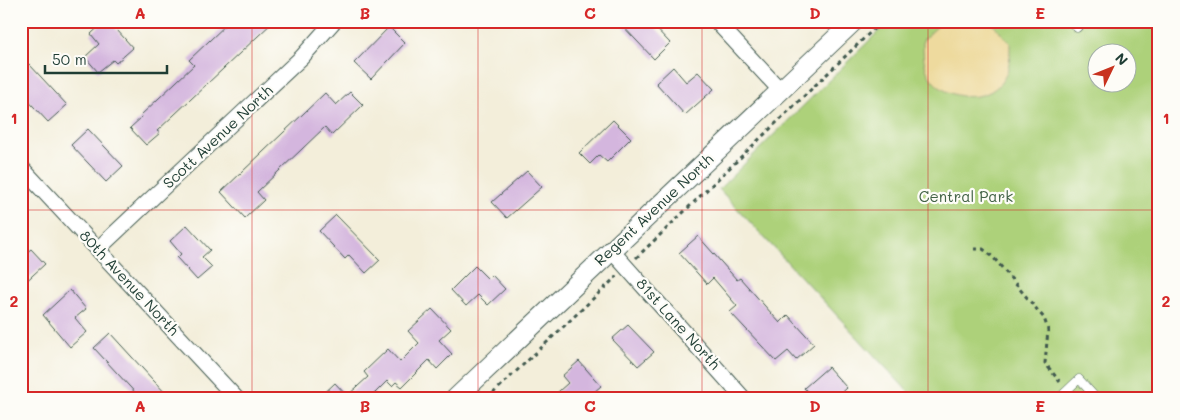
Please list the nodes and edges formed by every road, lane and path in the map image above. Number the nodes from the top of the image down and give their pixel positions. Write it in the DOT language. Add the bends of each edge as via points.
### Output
graph roads {
  1 [pos="334,21"];
  2 [pos="716,21"];
  3 [pos="854,21"];
  4 [pos="882,21"];
  5 [pos="1070,21"];
  6 [pos="1084,21"];
  7 [pos="781,91"];
  8 [pos="24,176"];
  9 [pos="98,249"];
  10 [pos="974,249"];
  11 [pos="611,250"];
  12 [pos="634,261"];
  13 [pos="618,275"];
  14 [pos="1068,389"];
  15 [pos="237,399"];
  16 [pos="455,399"];
  17 [pos="487,399"];
  18 [pos="744,399"];
  19 [pos="1058,399"];
  20 [pos="1097,399"];
  1 -- 9 [label="street, Scott Avenue North" via="302,57"];
  2 -- 7 [label="street"];
  3 -- 7 [label="street, Regent Avenue North"];
  4 -- 12 [label="path"];
  5 -- 6 [label="lane" via="1077,28"];
  7 -- 11 [label="street, Regent Avenue North"];
  8 -- 9 [label="street, 80th Avenue North"];
  9 -- 15 [label="street, 80th Avenue North"];
  10 -- 14 [label="path" via="983,249 993,257 1044,318 1048,330 1045,363"];
  11 -- 16 [label="street, Regent Avenue North"];
  11 -- 18 [label="street, 81st Lane North"];
  13 -- 17 [label="path"];
  14 -- 19 [label="lane"];
  14 -- 20 [label="lane" via="1079,379"];
}
